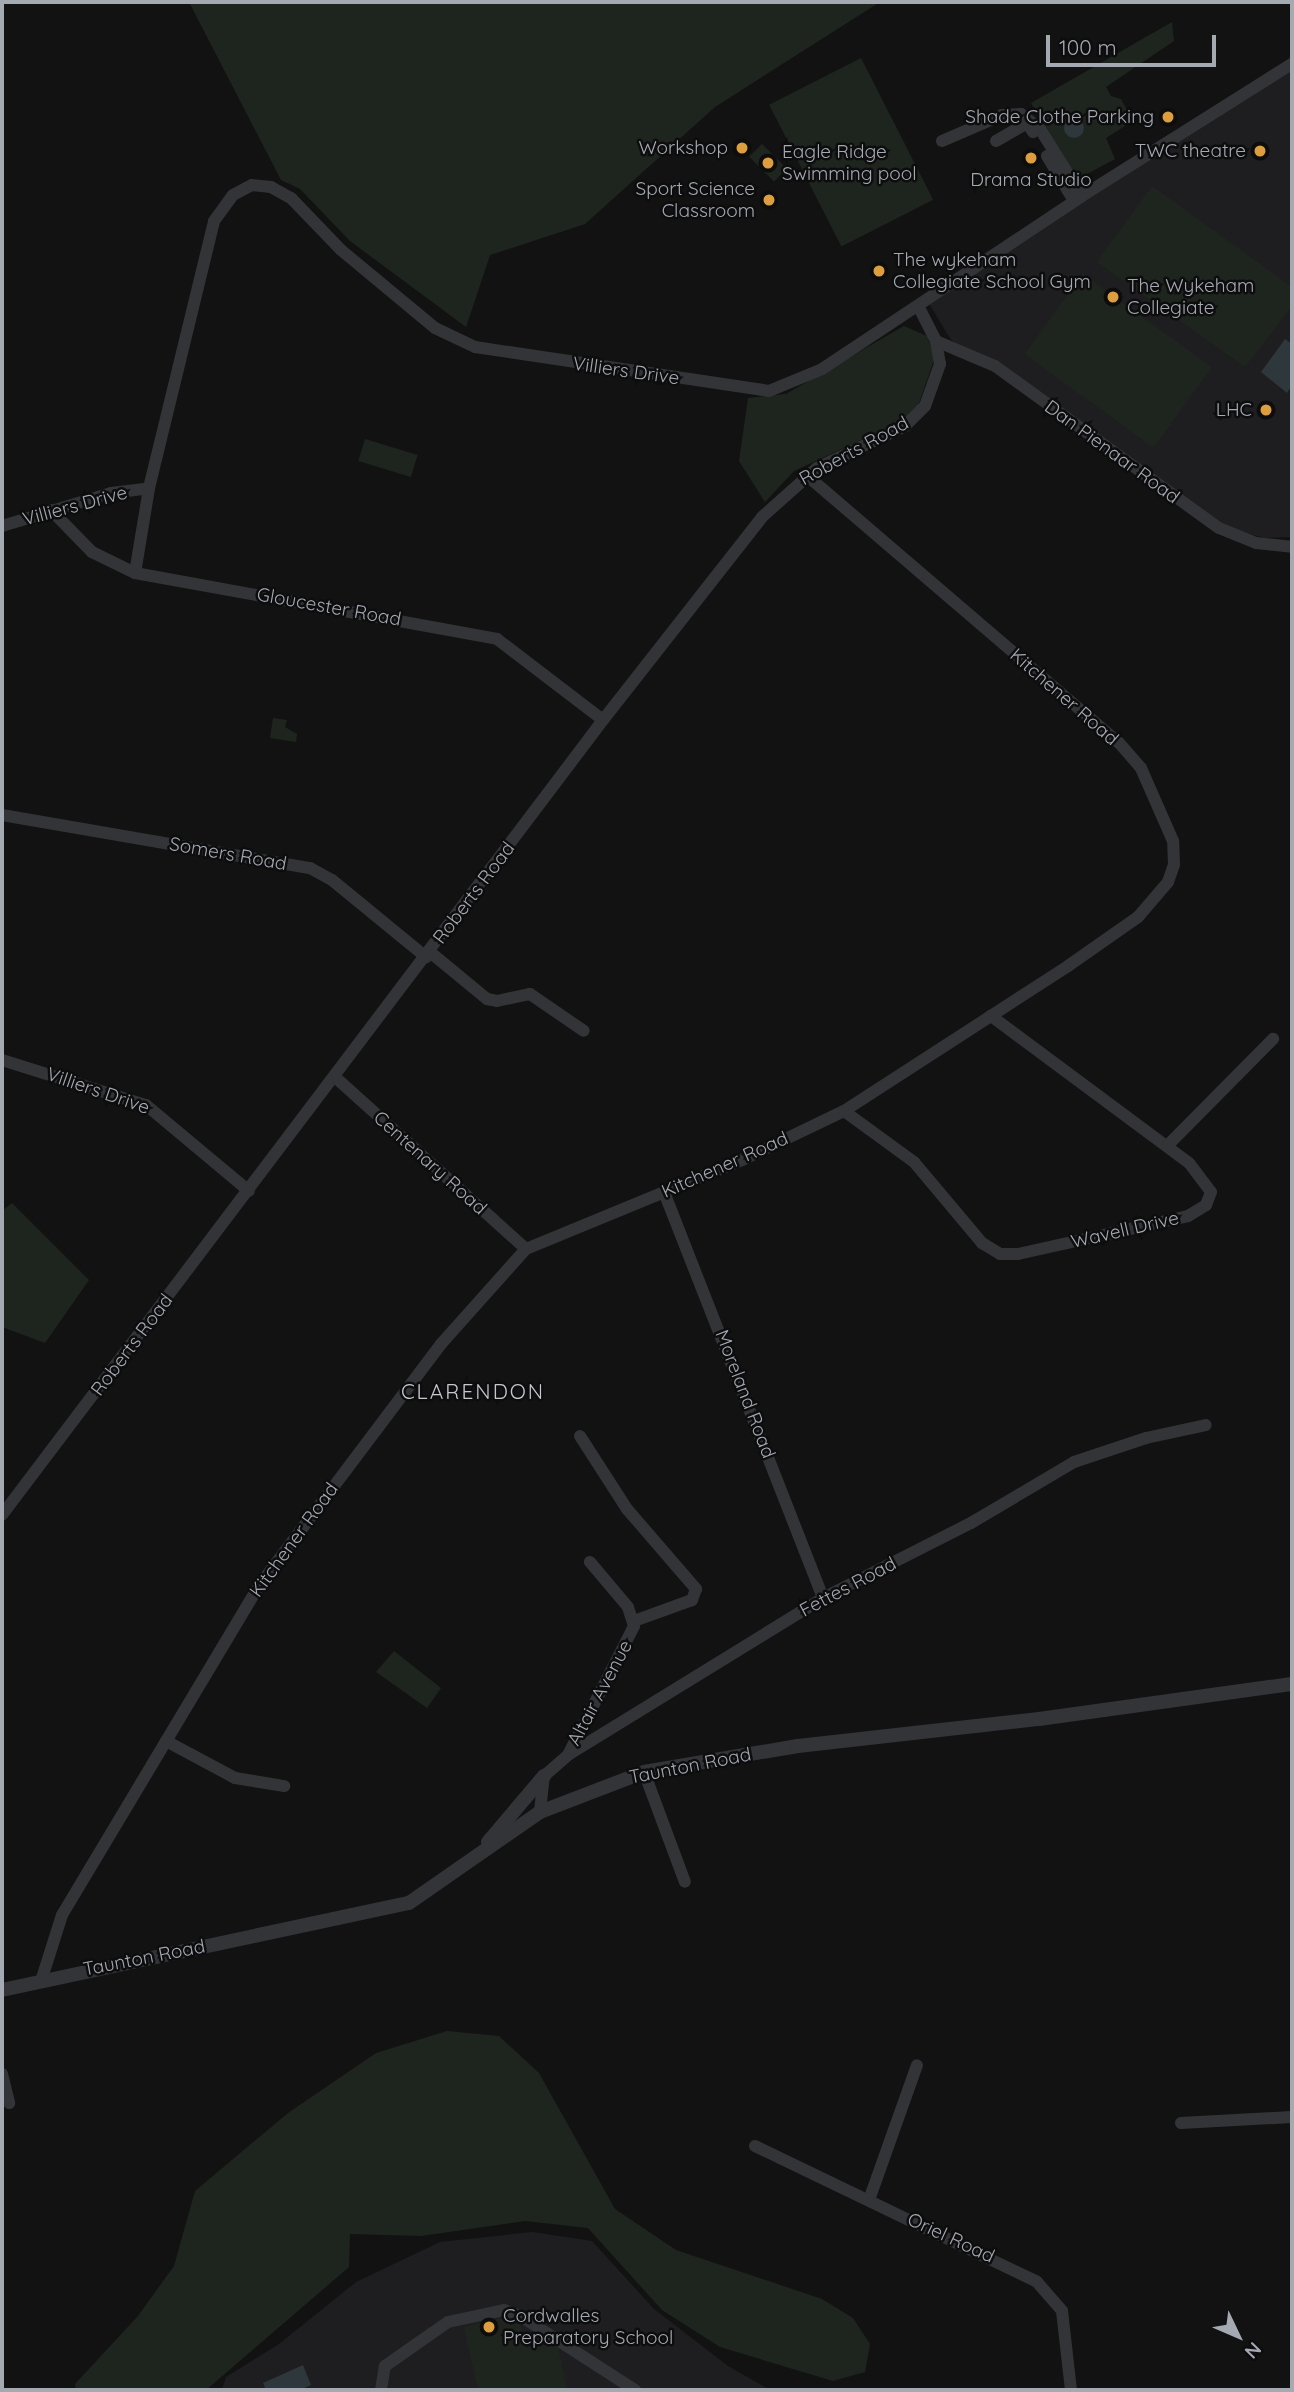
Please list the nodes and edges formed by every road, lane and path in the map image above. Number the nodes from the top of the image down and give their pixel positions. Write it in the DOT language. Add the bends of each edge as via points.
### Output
graph roads {
  1 [pos="1292,64"];
  2 [pos="942,141"];
  3 [pos="996,141"];
  4 [pos="1078,198"];
  5 [pos="918,306"];
  6 [pos="936,341"];
  7 [pos="806,475"];
  8 [pos="149,488"];
  9 [pos="51,510"];
  10 [pos="2,526"];
  11 [pos="1292,547"];
  12 [pos="135,573"];
  13 [pos="603,720"];
  14 [pos="2,815"];
  15 [pos="428,954"];
  16 [pos="991,1016"];
  17 [pos="584,1031"];
  18 [pos="1273,1039"];
  19 [pos="2,1060"];
  20 [pos="335,1077"];
  21 [pos="844,1111"];
  22 [pos="1167,1146"];
  23 [pos="249,1191"];
  24 [pos="664,1192"];
  25 [pos="526,1249"];
  26 [pos="1206,1425"];
  27 [pos="580,1436"];
  28 [pos="2,1515"];
  29 [pos="590,1562"];
  30 [pos="823,1598"];
  31 [pos="635,1621"];
  32 [pos="1292,1684"];
  33 [pos="166,1741"];
  34 [pos="568,1755"];
  35 [pos="645,1773"];
  36 [pos="544,1776"];
  37 [pos="284,1786"];
  38 [pos="540,1812"];
  39 [pos="481,1852"];
  40 [pos="685,1882"];
  41 [pos="42,1978"];
  42 [pos="2,1990"];
  43 [pos="917,2065"];
  44 [pos="2,2074"];
  45 [pos="9,2103"];
  46 [pos="1292,2117"];
  47 [pos="1181,2123"];
  48 [pos="755,2146"];
  49 [pos="869,2200"];
  50 [pos="381,2390"];
  51 [pos="635,2390"];
  52 [pos="1072,2390"];
  1 -- 4 [label="street, Villiers Drive"];
  2 -- 4 [label="street" via="1002,115 1021,114 1040,129"];
  3 -- 4 [label="street" via="1027,123"];
  4 -- 5 [label="street, Villiers Drive"];
  5 -- 6 [label="street, Roberts Road"];
  5 -- 8 [label="street, Villiers Drive" via="801,381 769,391 489,351 435,328 341,250 291,198 271,187 252,185 233,194 214,221"];
  6 -- 7 [label="street, Roberts Road" via="940,364 933,393 916,417"];
  6 -- 11 [label="street, Dan Pienaar Road" via="995,366 1219,528 1256,543"];
  7 -- 13 [label="street, Roberts Road" via="762,516"];
  7 -- 16 [label="street, Kitchener Road" via="1119,743 1141,768 1173,841 1174,865 1168,882 1138,917"];
  8 -- 9 [label="street, Villiers Drive"];
  8 -- 12 [label="street, Villiers Drive"];
  9 -- 10 [label="street, Villiers Drive"];
  9 -- 12 [label="street, Gloucester Road" via="92,552"];
  12 -- 13 [label="street, Gloucester Road" via="497,639"];
  13 -- 15 [label="street, Roberts Road"];
  14 -- 15 [label="street, Somers Road" via="310,868"];
  15 -- 17 [label="street, Somers Road" via="487,999 497,1002 530,994"];
  15 -- 20 [label="street, Roberts Road"];
  16 -- 21 [label="street, Kitchener Road"];
  16 -- 22 [label="street, Wavell Drive"];
  18 -- 22 [label="street"];
  19 -- 23 [label="street, Villiers Drive" via="146,1105"];
  20 -- 23 [label="street, Roberts Road"];
  20 -- 25 [label="street, Centenary Road"];
  21 -- 22 [label="street, Wavell Drive" via="914,1162 982,1242 1000,1254 1018,1255 1199,1213 1210,1199 1208,1184"];
  21 -- 24 [label="street, Kitchener Road"];
  23 -- 28 [label="street, Roberts Road"];
  24 -- 25 [label="street, Kitchener Road"];
  24 -- 30 [label="street, Moreland Road"];
  25 -- 33 [label="street, Kitchener Road" via="441,1344 261,1583"];
  26 -- 30 [label="street, Fettes Road" via="1146,1438 1074,1462 971,1523"];
  27 -- 31 [label="street" via="626,1509 696,1590 692,1600"];
  29 -- 31 [label="street, Altair Avenue"];
  30 -- 34 [label="street, Fettes Road"];
  31 -- 34 [label="street, Altair Avenue"];
  32 -- 35 [label="street, Taunton Road" via="1013,1723 799,1746"];
  33 -- 37 [label="street" via="235,1778"];
  33 -- 41 [label="street, Kitchener Road" via="62,1916"];
  34 -- 36 [label="street, Fettes Road"];
  35 -- 38 [label="street, Taunton Road"];
  35 -- 40 [label="street"];
  36 -- 38 [label="street"];
  36 -- 39 [label="street"];
  38 -- 39 [label="street, Taunton Road"];
  39 -- 41 [label="street, Taunton Road" via="429,1892 383,1912"];
  41 -- 42 [label="street, Taunton Road"];
  43 -- 49 [label="street"];
  44 -- 45 [label="street"];
  46 -- 47 [label="street"];
  48 -- 49 [label="street, Oriel Road"];
  49 -- 52 [label="street, Oriel Road" via="1009,2265 1054,2297 1068,2329"];
  50 -- 51 [label="street" via="382,2373 392,2360 454,2319 497,2309 522,2317"];
}
